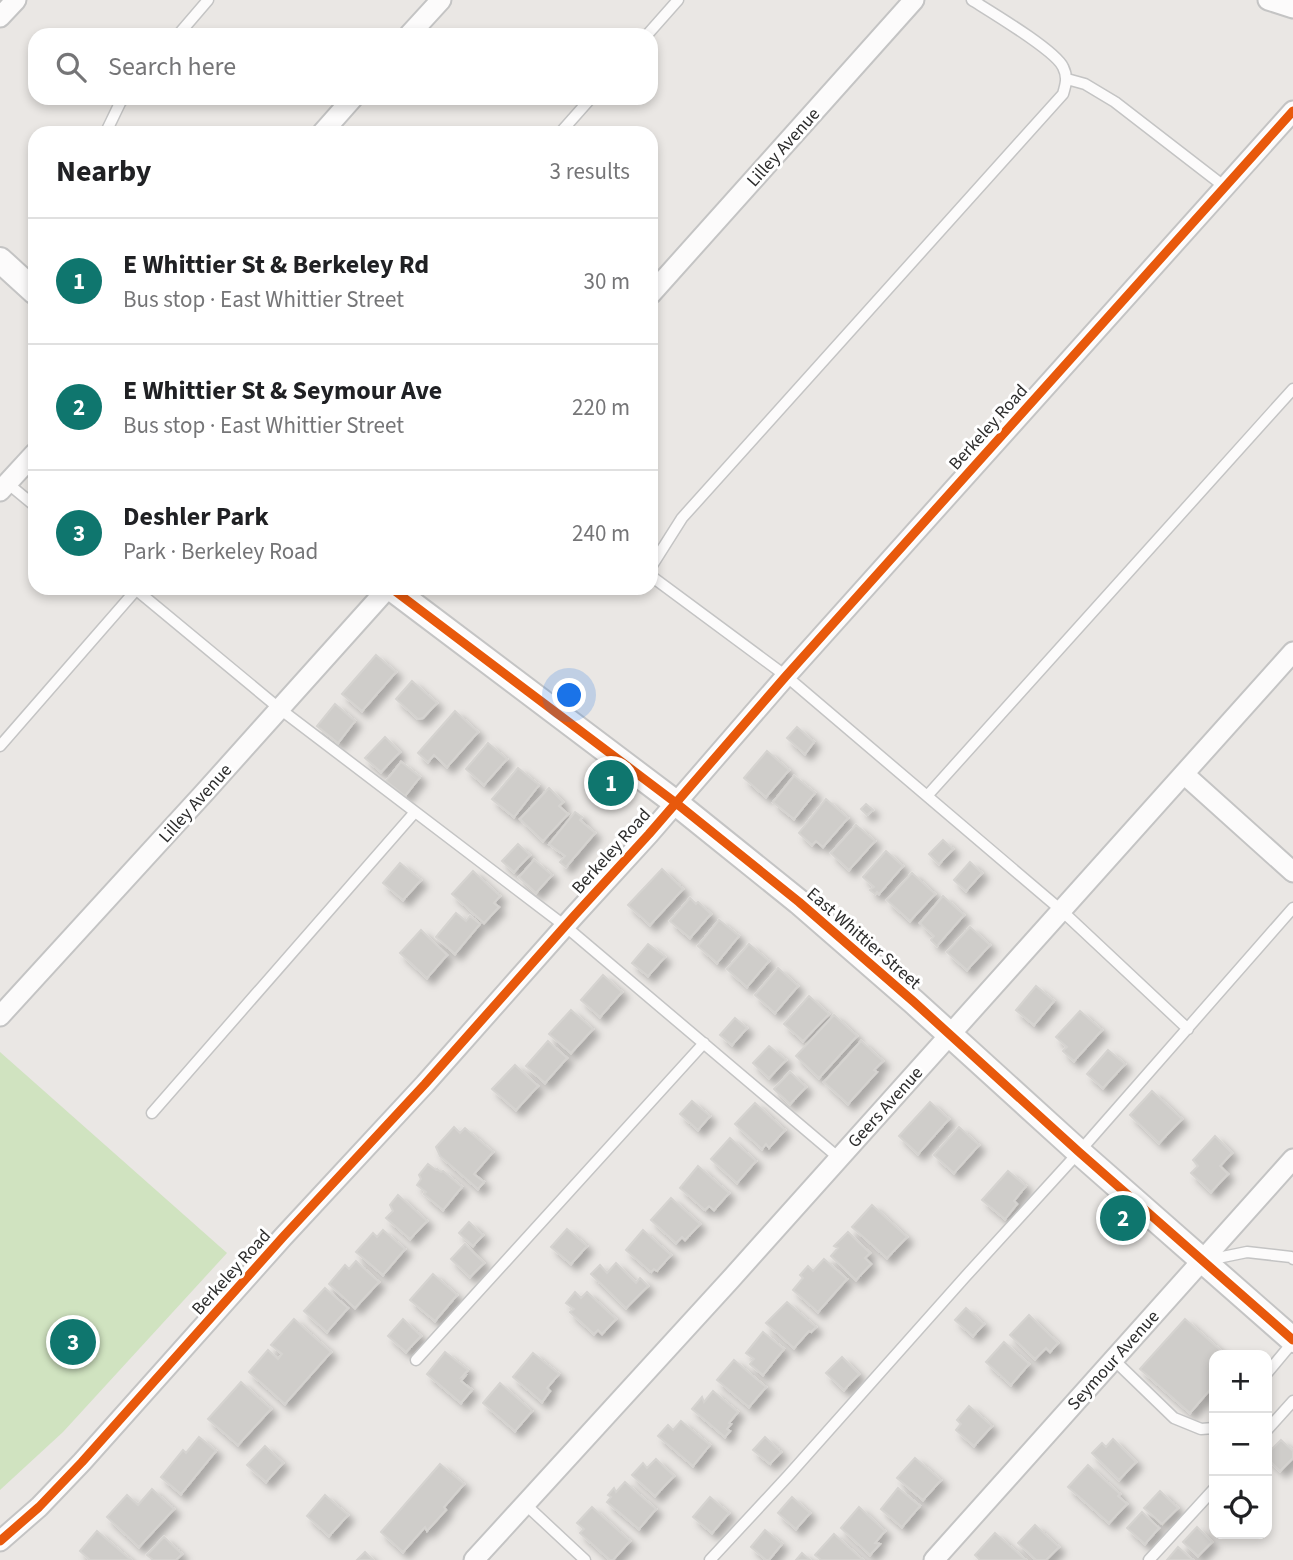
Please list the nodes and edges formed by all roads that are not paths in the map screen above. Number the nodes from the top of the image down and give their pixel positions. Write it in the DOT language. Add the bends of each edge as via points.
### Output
graph roads {
  1 [pos="16,0"];
  2 [pos="208,0"];
  3 [pos="441,0"];
  4 [pos="678,0"];
  5 [pos="914,0"];
  6 [pos="972,0"];
  7 [pos="1268,0"];
  8 [pos="1293,8"];
  9 [pos="0,18"];
  10 [pos="184,28"];
  11 [pos="416,28"];
  12 [pos="653,28"];
  13 [pos="1067,79"];
  14 [pos="119,105"];
  15 [pos="347,105"];
  16 [pos="585,105"];
  17 [pos="1293,111"];
  18 [pos="109,126"];
  19 [pos="328,126"];
  20 [pos="566,126"];
  21 [pos="1225,187"];
  22 [pos="0,260"];
  23 [pos="28,286"];
  24 [pos="658,286"];
  25 [pos="1293,388"];
  26 [pos="28,460"];
  27 [pos="3,484"];
  28 [pos="28,501"];
  29 [pos="658,555"];
  30 [pos="658,581"];
  31 [pos="130,595"];
  32 [pos="142,595"];
  33 [pos="384,595"];
  34 [pos="399,595"];
  35 [pos="1293,652"];
  36 [pos="786,676"];
  37 [pos="280,709"];
  38 [pos="0,746"];
  39 [pos="1184,774"];
  40 [pos="927,796"];
  41 [pos="676,803"];
  42 [pos="415,812"];
  43 [pos="1293,872"];
  44 [pos="1293,908"];
  45 [pos="1061,910"];
  46 [pos="565,926"];
  47 [pos="0,1016"];
  48 [pos="1188,1029"];
  49 [pos="950,1034"];
  50 [pos="704,1043"];
  51 [pos="152,1113"];
  52 [pos="1080,1152"];
  53 [pos="839,1158"];
  54 [pos="1293,1159"];
  55 [pos="1293,1259"];
  56 [pos="1202,1261"];
  57 [pos="1293,1341"];
  58 [pos="1113,1359"];
  59 [pos="415,1360"];
  60 [pos="1272,1367"];
  61 [pos="1293,1401"];
  62 [pos="1272,1424"];
  63 [pos="1209,1428"];
  64 [pos="1209,1494"];
  65 [pos="525,1504"];
  66 [pos="0,1541"];
  67 [pos="474,1560"];
  68 [pos="585,1560"];
  69 [pos="710,1560"];
  70 [pos="934,1560"];
  71 [pos="1149,1560"];
  1 -- 9 [label="street"];
  2 -- 10 [label="lane"];
  3 -- 11 [label="street"];
  4 -- 12 [label="lane"];
  5 -- 24 [label="street, Lilley Avenue"];
  6 -- 13 [label="lane" via="1047,50 1062,64"];
  7 -- 8 [label="street"];
  13 -- 21 [label="lane" via="1115,102"];
  13 -- 29 [label="lane" via="1063,94 1046,114 682,518"];
  14 -- 18 [label="lane"];
  15 -- 19 [label="street"];
  16 -- 20 [label="lane"];
  17 -- 21 [label="street, Berkeley Road"];
  21 -- 36 [label="street, Berkeley Road"];
  22 -- 23 [label="street"];
  25 -- 40 [label="lane"];
  26 -- 27 [label="street"];
  27 -- 28 [label="lane"];
  30 -- 36 [label="lane"];
  31 -- 38 [label="lane"];
  32 -- 37 [label="lane"];
  33 -- 37 [label="street, Lilley Avenue"];
  34 -- 41 [label="street, East Whittier Street"];
  35 -- 39 [label="street, Geers Avenue"];
  36 -- 40 [label="lane"];
  36 -- 41 [label="street, Berkeley Road"];
  37 -- 42 [label="lane"];
  37 -- 47 [label="street, Lilley Avenue"];
  39 -- 43 [label="street"];
  39 -- 45 [label="street, Geers Avenue"];
  40 -- 45 [label="lane"];
  41 -- 46 [label="street, Berkeley Road"];
  41 -- 49 [label="street, East Whittier Street" via="799,902"];
  42 -- 46 [label="lane"];
  42 -- 51 [label="lane"];
  44 -- 48 [label="lane"];
  45 -- 48 [label="lane"];
  45 -- 49 [label="street, Geers Avenue"];
  46 -- 50 [label="lane"];
  46 -- 66 [label="street, Berkeley Road" via="82,1462"];
  48 -- 52 [label="lane"];
  49 -- 52 [label="street, East Whittier Street"];
  49 -- 53 [label="street, Geers Avenue"];
  50 -- 53 [label="lane"];
  50 -- 59 [label="lane"];
  52 -- 56 [label="street, East Whittier Street"];
  52 -- 69 [label="lane"];
  53 -- 65 [label="street, Geers Avenue"];
  54 -- 56 [label="street, Seymour Avenue"];
  55 -- 56 [label="lane" via="1247,1252"];
  56 -- 57 [label="street, East Whittier Street"];
  56 -- 58 [label="street, Seymour Avenue"];
  57 -- 60 [label="lane"];
  58 -- 63 [label="lane" via="1174,1418"];
  58 -- 70 [label="street, Seymour Avenue"];
  61 -- 62 [label="lane"];
  64 -- 71 [label="lane"];
  65 -- 67 [label="street, Geers Avenue"];
  65 -- 68 [label="lane"];
}
